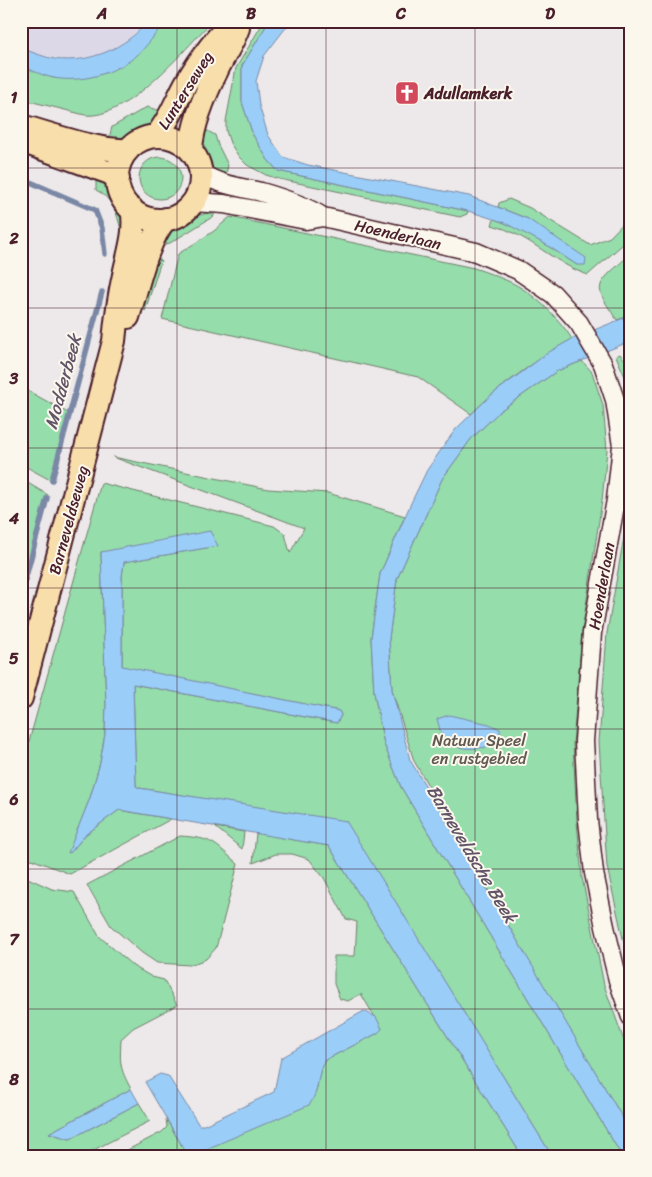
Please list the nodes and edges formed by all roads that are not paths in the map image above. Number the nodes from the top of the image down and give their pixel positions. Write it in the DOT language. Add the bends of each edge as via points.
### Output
graph roads {
  1 [pos="234,21"];
  2 [pos="241,21"];
  3 [pos="21,126"];
  4 [pos="156,136"];
  5 [pos="21,141"];
  6 [pos="123,150"];
  7 [pos="191,150"];
  8 [pos="201,173"];
  9 [pos="114,176"];
  10 [pos="194,202"];
  11 [pos="132,209"];
  12 [pos="322,217"];
  13 [pos="166,219"];
  14 [pos="114,341"];
  15 [pos="21,698"];
  16 [pos="631,1017"];
  1 -- 4 [label="main road, Lunterseweg" via="186,83"];
  2 -- 7 [label="main road, Lunterseweg" via="197,119"];
  3 -- 6 [label="main road"];
  4 -- 6 [label="main road"];
  4 -- 7 [label="main road" via="175,139"];
  5 -- 9 [label="main road"];
  6 -- 9 [label="main road"];
  7 -- 8 [label="main road"];
  8 -- 10 [label="main road"];
  8 -- 12 [label="street, Hoenderlaan" via="229,186 308,207"];
  9 -- 11 [label="main road"];
  10 -- 12 [label="street, Hoenderlaan" via="224,204 306,220"];
  10 -- 13 [label="main road" via="186,210"];
  11 -- 13 [label="main road" via="148,218"];
  11 -- 14 [label="main road, Barneveldseweg" via="134,218"];
  12 -- 16 [label="street, Hoenderlaan" via="476,252 518,270 553,294 579,323 603,364 615,400 622,446 616,500 592,634 584,741 594,873 618,980"];
  13 -- 14 [label="main road, Barneveldseweg" via="151,244 128,318"];
  14 -- 15 [label="main road, Barneveldseweg"];
}
